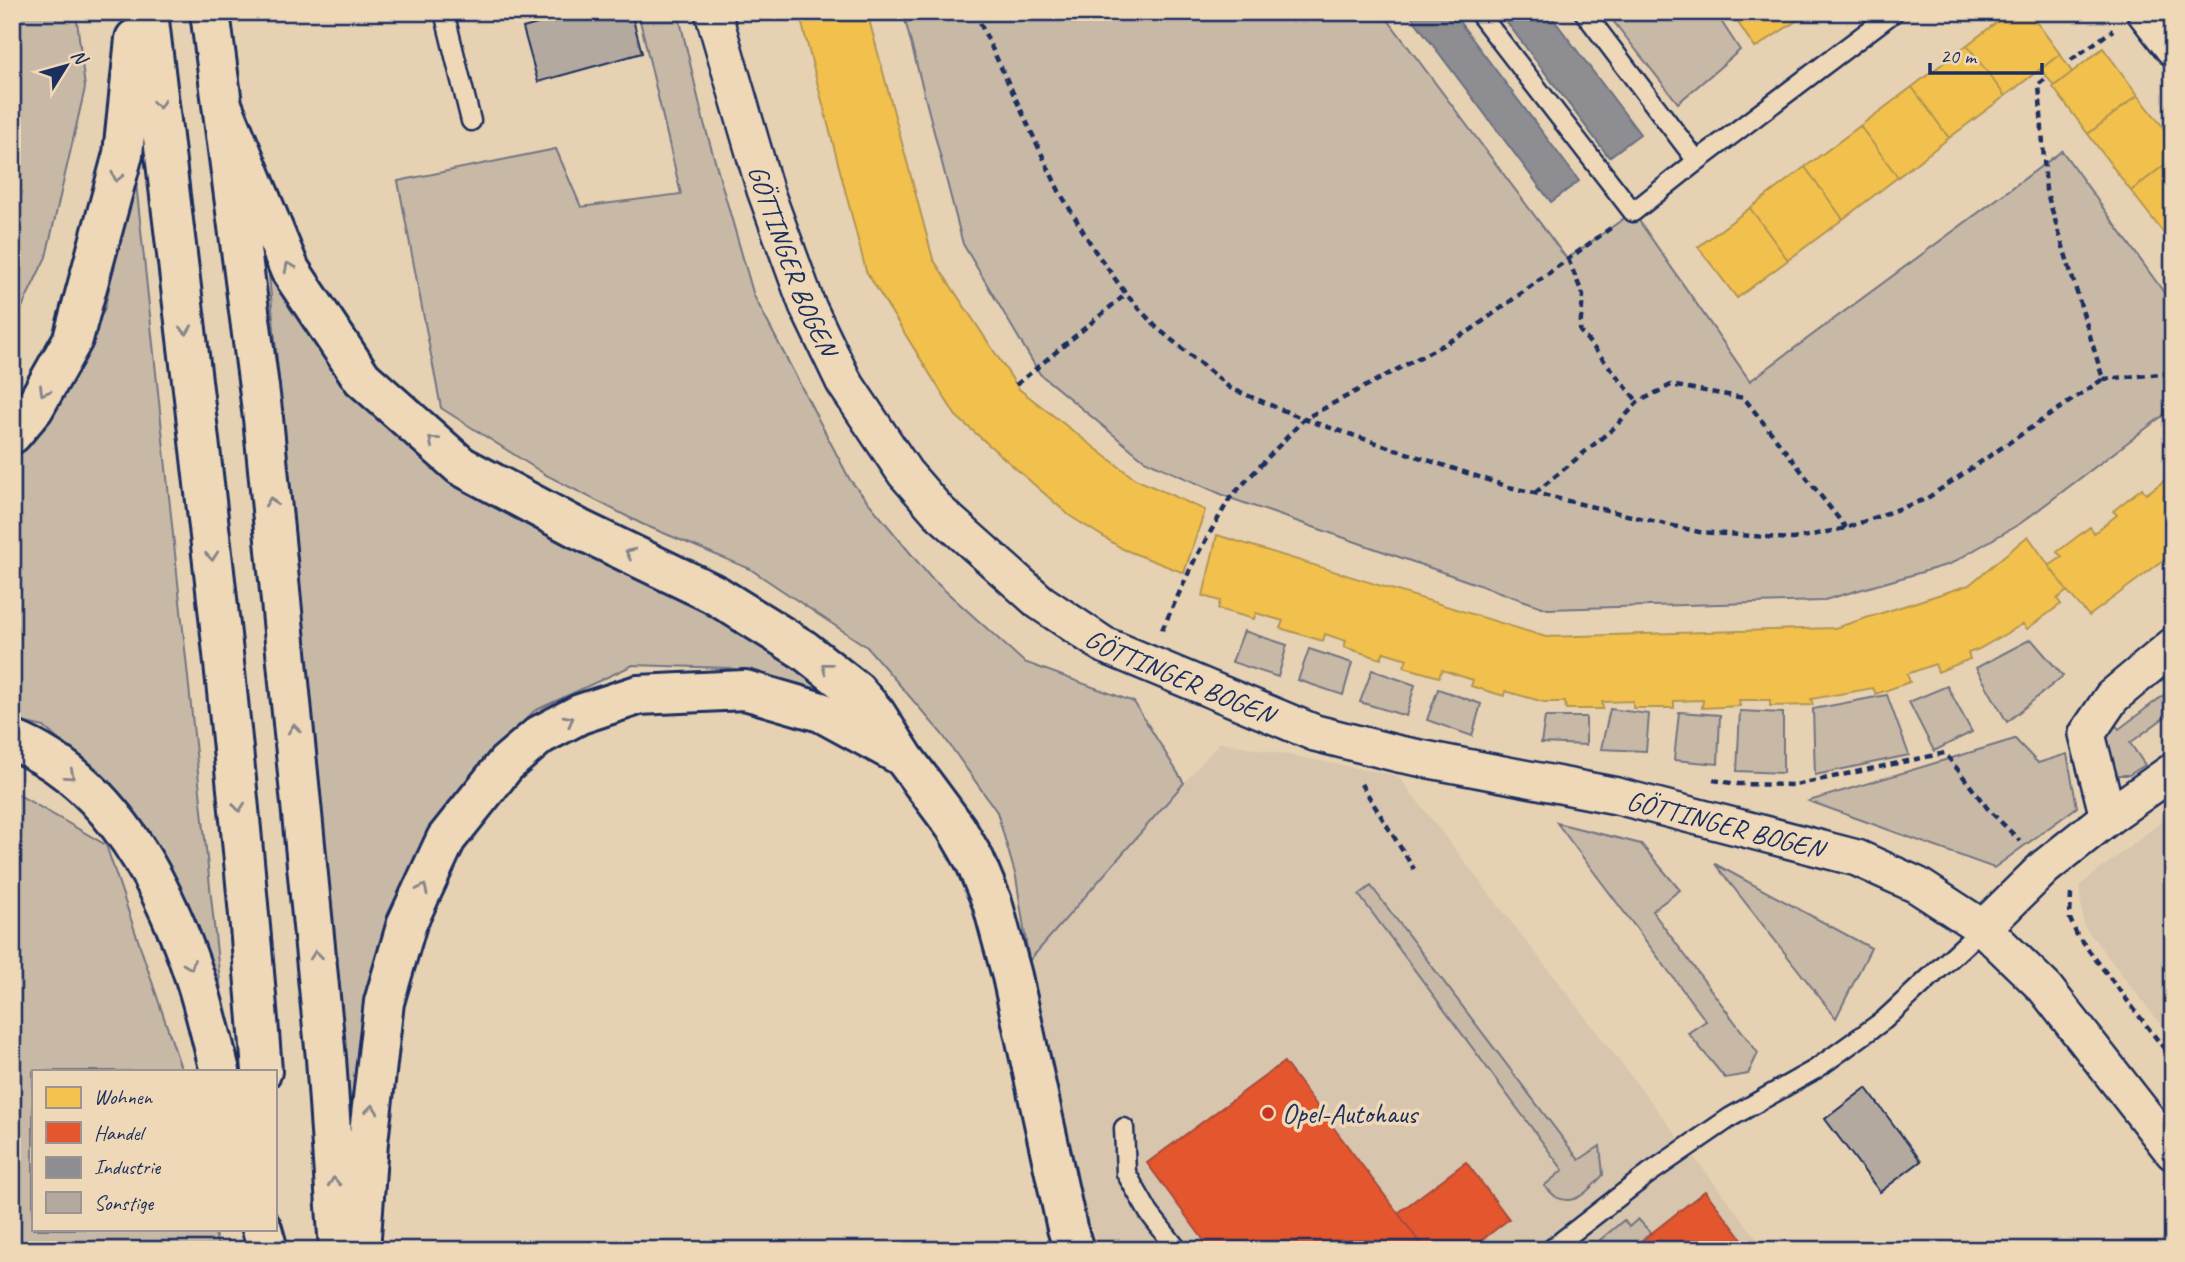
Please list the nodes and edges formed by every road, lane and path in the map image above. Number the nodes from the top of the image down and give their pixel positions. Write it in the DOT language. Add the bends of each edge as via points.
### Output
graph roads {
  1 [pos="137,12"];
  2 [pos="148,12"];
  3 [pos="210,12"];
  4 [pos="444,12"];
  5 [pos="713,12"];
  6 [pos="975,12"];
  7 [pos="1478,12"];
  8 [pos="1584,12"];
  9 [pos="1894,12"];
  10 [pos="2132,19"];
  11 [pos="2173,48"];
  12 [pos="2071,60"];
  13 [pos="2048,77"];
  14 [pos="222,105"];
  15 [pos="471,121"];
  16 [pos="1697,161"];
  17 [pos="1633,212"];
  18 [pos="1568,259"];
  19 [pos="1126,294"];
  20 [pos="2173,373"];
  21 [pos="2103,379"];
  22 [pos="1016,385"];
  23 [pos="1638,402"];
  24 [pos="1304,419"];
  25 [pos="12,434"];
  26 [pos="1535,494"];
  27 [pos="1846,528"];
  28 [pos="2173,646"];
  29 [pos="1147,663"];
  30 [pos="1332,738"];
  31 [pos="12,740"];
  32 [pos="904,758"];
  33 [pos="2173,771"];
  34 [pos="1710,780"];
  35 [pos="2108,817"];
  36 [pos="2022,843"];
  37 [pos="1414,869"];
  38 [pos="2071,890"];
  39 [pos="1983,928"];
  40 [pos="2173,1060"];
  41 [pos="220,1070"];
  42 [pos="261,1070"];
  43 [pos="1124,1128"];
  44 [pos="2173,1152"];
  45 [pos="262,1230"];
  46 [pos="273,1230"];
  47 [pos="268,1250"];
  48 [pos="275,1250"];
  49 [pos="339,1250"];
  50 [pos="360,1250"];
  51 [pos="1074,1250"];
  52 [pos="1178,1250"];
  53 [pos="1550,1250"];
  1 -- 25 [label="highway, one-way" via="123,154 73,339 34,408"];
  2 -- 42 [label="highway, one-way" via="248,889"];
  3 -- 14 [label="highway"];
  4 -- 15 [label="lane"];
  5 -- 29 [label="street, GÖTTINGER BOGEN" via="765,191 807,305 844,382 905,473 939,512 1040,602 1104,645"];
  6 -- 19 [label="path" via="1059,191"];
  7 -- 17 [label="lane"];
  8 -- 16 [label="lane"];
  9 -- 16 [label="lane"];
  10 -- 11 [label="street"];
  10 -- 12 [label="path"];
  13 -- 21 [label="path" via="2039,84 2046,190"];
  32 -- 14 [label="highway, one-way" via="856,691 804,650 714,594 461,466 362,378 290,270"];
  49 -- 14 [label="highway, one-way" via="326,1058 263,418"];
  16 -- 17 [label="lane"];
  17 -- 18 [label="path"];
  18 -- 23 [label="path" via="1583,295 1580,331"];
  18 -- 24 [label="path" via="1471,330"];
  19 -- 22 [label="path"];
  19 -- 24 [label="path" via="1156,327 1230,388"];
  20 -- 21 [label="path"];
  21 -- 27 [label="path" via="1927,499"];
  23 -- 26 [label="path"];
  23 -- 27 [label="path" via="1671,386 1744,398"];
  24 -- 26 [label="path"];
  24 -- 29 [label="path" via="1230,498 1196,557"];
  26 -- 27 [label="path" via="1699,532 1793,539"];
  28 -- 35 [label="street" via="2112,697 2087,734"];
  29 -- 30 [label="street, GÖTTINGER BOGEN"];
  30 -- 37 [label="path"];
  30 -- 39 [label="street, GÖTTINGER BOGEN" via="1617,796 1857,858 1917,885"];
  31 -- 41 [label="highway, one-way" via="68,772 109,811 139,855 169,909 196,979"];
  50 -- 32 [label="highway, one-way" via="384,1002 407,923 446,839 506,764 540,735 580,714 638,695 745,690 821,712"];
  32 -- 51 [label="highway" via="956,828 992,902"];
  33 -- 35 [label="street"];
  34 -- 36 [label="path" via="1795,785 1945,753 1988,809"];
  35 -- 39 [label="street" via="2045,867"];
  38 -- 40 [label="path" via="2070,919 2077,935"];
  39 -- 44 [label="street, GÖTTINGER BOGEN" via="2045,988"];
  39 -- 53 [label="lane" via="1884,1020 1816,1069 1731,1117 1648,1174"];
  43 -- 52 [label="lane" via="1126,1173"];
  45 -- 47 [label="highway"];
  46 -- 48 [label="highway"];
}
